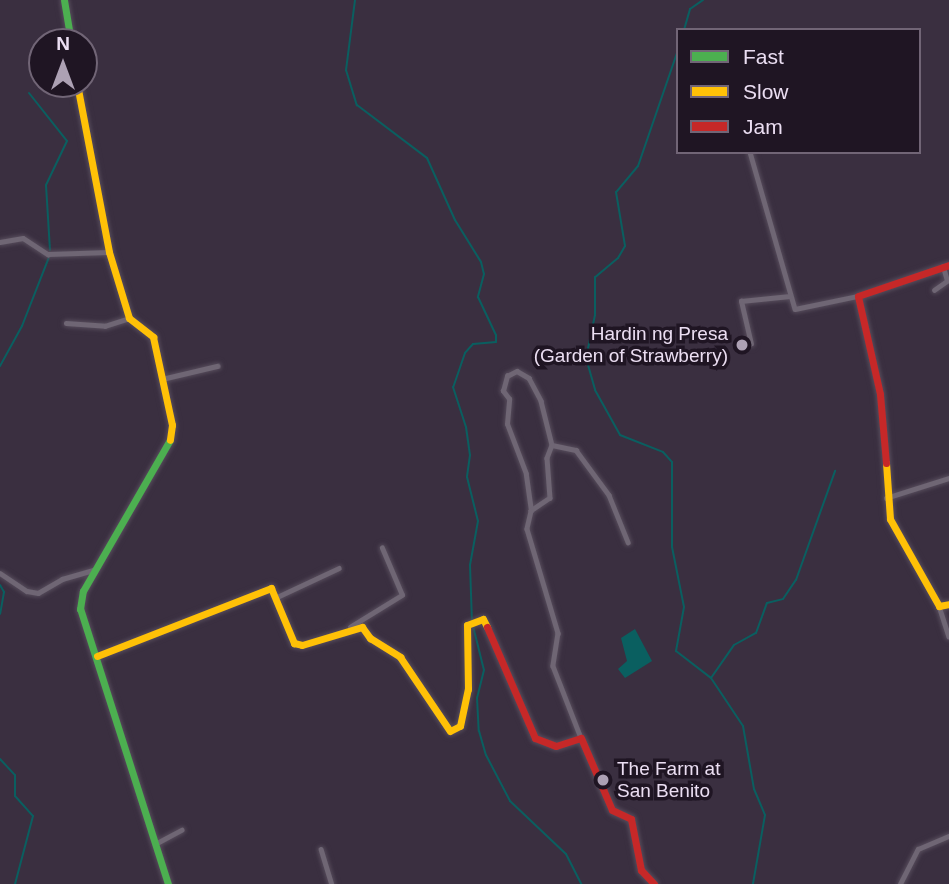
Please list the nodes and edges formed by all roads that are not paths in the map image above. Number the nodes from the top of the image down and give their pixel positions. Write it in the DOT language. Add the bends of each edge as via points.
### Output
graph roads {
  1 [pos="65,0"];
  2 [pos="69,28"];
  3 [pos="80,98"];
  4 [pos="751,154"];
  5 [pos="0,242"];
  6 [pos="109,252"];
  7 [pos="946,266"];
  8 [pos="947,281"];
  9 [pos="949,288"];
  10 [pos="934,290"];
  11 [pos="790,296"];
  12 [pos="858,296"];
  13 [pos="129,318"];
  14 [pos="66,323"];
  15 [pos="751,344"];
  16 [pos="217,366"];
  17 [pos="162,379"];
  18 [pos="552,445"];
  19 [pos="949,478"];
  20 [pos="885,498"];
  21 [pos="531,511"];
  22 [pos="628,542"];
  23 [pos="382,548"];
  24 [pos="339,568"];
  25 [pos="95,570"];
  26 [pos="0,573"];
  27 [pos="277,597"];
  28 [pos="949,604"];
  29 [pos="940,606"];
  30 [pos="350,627"];
  31 [pos="949,636"];
  32 [pos="96,656"];
  33 [pos="581,738"];
  34 [pos="181,830"];
  35 [pos="949,836"];
  36 [pos="155,844"];
  37 [pos="321,849"];
  38 [pos="168,884"];
  39 [pos="332,884"];
  40 [pos="654,884"];
  41 [pos="900,884"];
  1 -- 2 [label="street"];
  3 -- 6 [label="street"];
  4 -- 11 [label="street"];
  5 -- 6 [label="street" via="20,237 48,254"];
  6 -- 13 [label="street"];
  7 -- 8 [label="street"];
  7 -- 12 [label="street"];
  8 -- 9 [label="street"];
  8 -- 10 [label="street"];
  11 -- 12 [label="street" via="800,310"];
  11 -- 15 [label="street" via="741,302"];
  12 -- 20 [label="street" via="880,394"];
  13 -- 14 [label="street" via="105,326"];
  13 -- 17 [label="street" via="153,337"];
  16 -- 17 [label="street"];
  17 -- 25 [label="street" via="172,425 170,440"];
  18 -- 21 [label="street" via="547,458 550,498"];
  18 -- 21 [label="street" via="541,401 528,378 517,371 508,376 503,391 509,399 507,424 526,474"];
  18 -- 22 [label="street" via="576,450 609,495"];
  19 -- 20 [label="street"];
  20 -- 29 [label="street" via="894,533"];
  21 -- 33 [label="street" via="527,529 558,633 553,666"];
  23 -- 30 [label="street" via="402,595"];
  24 -- 27 [label="street"];
  25 -- 26 [label="street" via="62,579 38,593"];
  25 -- 32 [label="street" via="83,591 80,609"];
  27 -- 30 [label="street" via="289,635 297,645"];
  27 -- 32 [label="street" via="271,589"];
  28 -- 29 [label="street"];
  29 -- 31 [label="street"];
  30 -- 33 [label="street" via="362,627 370,638 396,654 450,731 460,726 468,689 467,625 483,619 535,738 556,746"];
  32 -- 36 [label="street"];
  33 -- 40 [label="street" via="610,807 631,819 641,870"];
  34 -- 36 [label="street"];
  35 -- 41 [label="street" via="918,849"];
  36 -- 38 [label="street"];
  37 -- 39 [label="street"];
}
